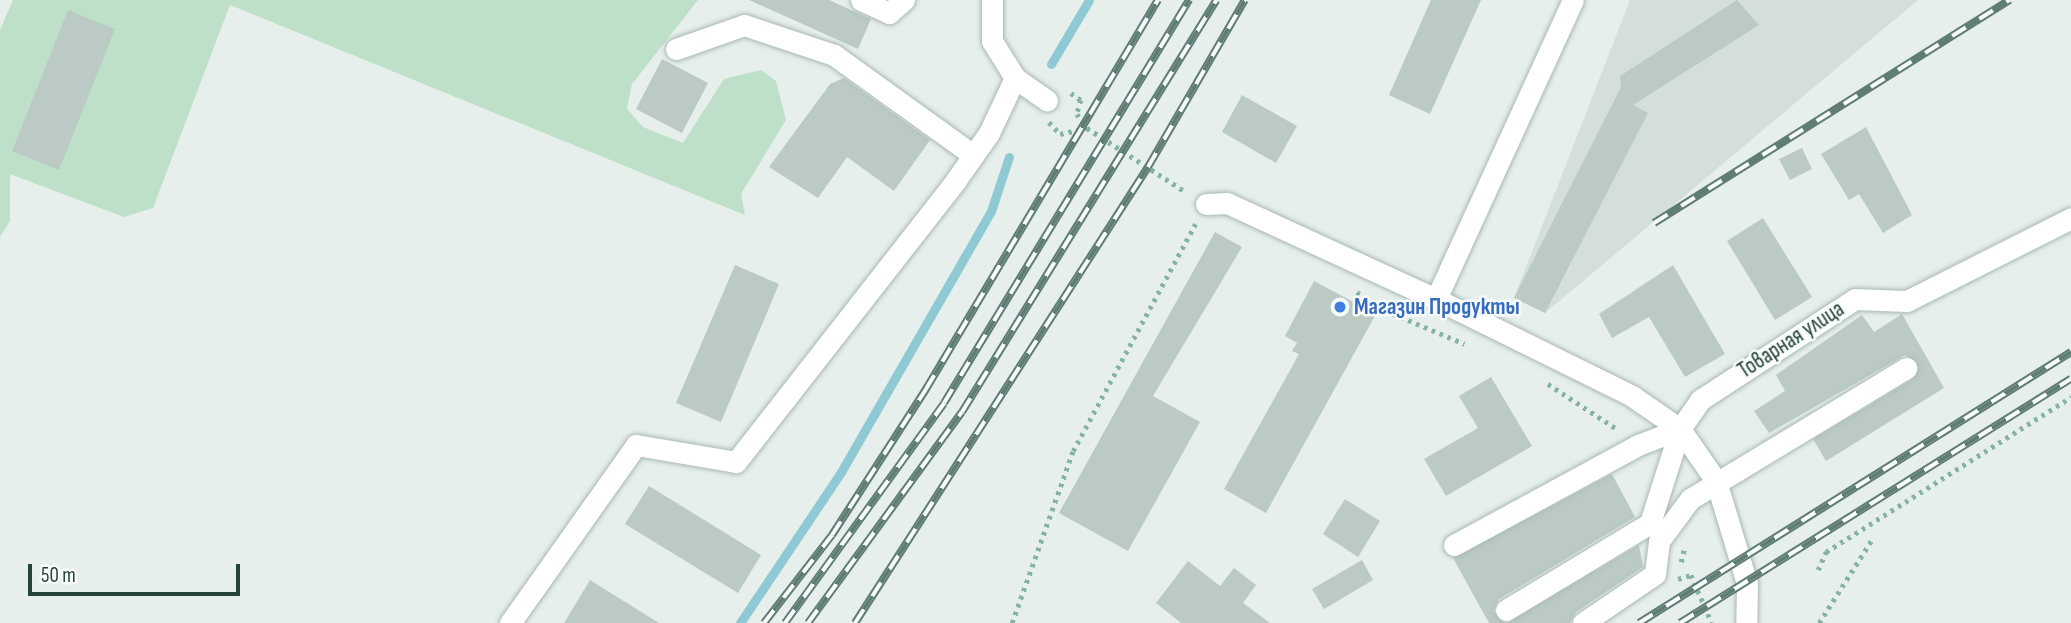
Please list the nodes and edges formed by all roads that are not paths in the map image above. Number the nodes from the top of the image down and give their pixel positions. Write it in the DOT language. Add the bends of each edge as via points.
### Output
graph roads {
  1 [pos="861,0"];
  2 [pos="904,0"];
  3 [pos="1573,0"];
  4 [pos="988,2"];
  5 [pos="676,49"];
  6 [pos="1015,78"];
  7 [pos="1047,100"];
  8 [pos="974,155"];
  9 [pos="1206,204"];
  10 [pos="2071,218"];
  11 [pos="1436,299"];
  12 [pos="1906,368"];
  13 [pos="1681,429"];
  14 [pos="1716,481"];
  15 [pos="1454,545"];
  16 [pos="1506,610"];
  17 [pos="510,623"];
  18 [pos="1583,623"];
  19 [pos="1746,623"];
  1 -- 2 [label="street" via="888,13"];
  3 -- 11 [label="street"];
  4 -- 6 [label="street" via="992,41"];
  5 -- 8 [label="street" via="744,25 834,55"];
  6 -- 7 [label="street"];
  6 -- 8 [label="street"];
  8 -- 17 [label="street" via="736,462 636,444"];
  9 -- 11 [label="street" via="1227,203"];
  10 -- 13 [label="street, Товарная улица" via="1907,301 1855,299 1700,400"];
  11 -- 13 [label="street" via="1632,396"];
  12 -- 14 [label="street"];
  13 -- 14 [label="street"];
  13 -- 15 [label="street" via="1638,445"];
  13 -- 16 [label="street, Товарная улица" via="1650,523"];
  14 -- 18 [label="street" via="1690,499 1659,541 1655,574"];
  14 -- 19 [label="street" via="1747,584"];
}
